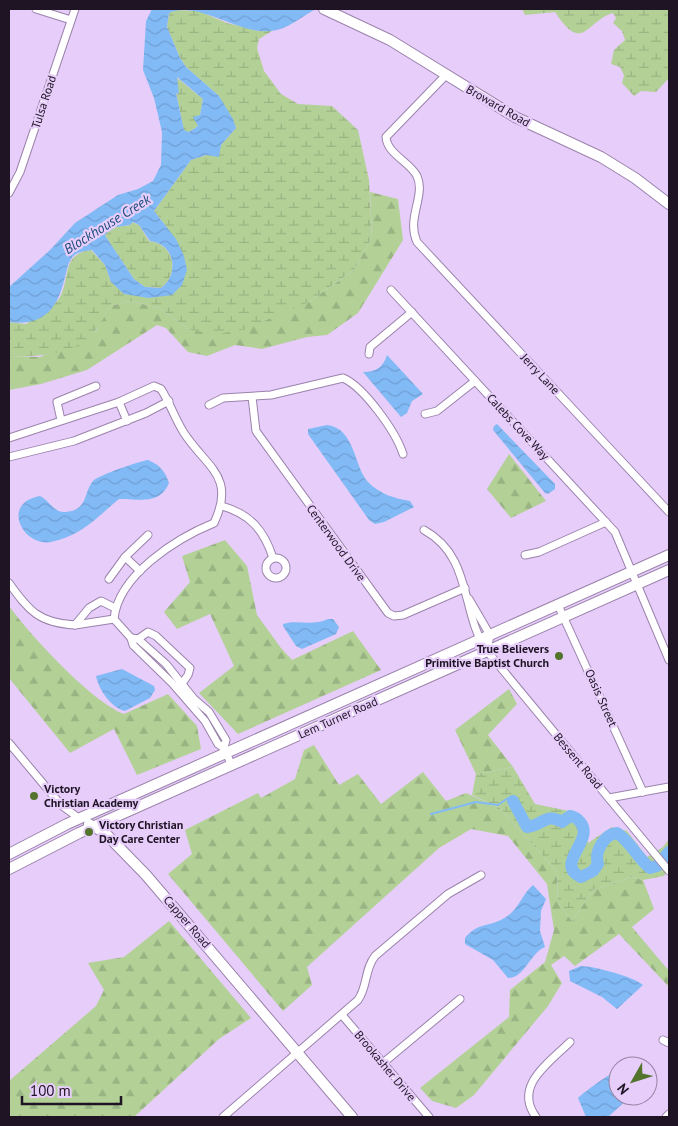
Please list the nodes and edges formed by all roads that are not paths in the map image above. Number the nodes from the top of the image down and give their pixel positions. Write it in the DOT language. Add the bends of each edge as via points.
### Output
graph roads {
  1 [pos="36,9"];
  2 [pos="75,9"];
  3 [pos="327,10"];
  4 [pos="71,20"];
  5 [pos="446,75"];
  6 [pos="9,192"];
  7 [pos="669,204"];
  8 [pos="391,290"];
  9 [pos="412,312"];
  10 [pos="369,354"];
  11 [pos="475,380"];
  12 [pos="96,386"];
  13 [pos="252,397"];
  14 [pos="169,401"];
  15 [pos="119,402"];
  16 [pos="209,405"];
  17 [pos="425,414"];
  18 [pos="61,420"];
  19 [pos="127,421"];
  20 [pos="9,438"];
  21 [pos="403,454"];
  22 [pos="9,457"];
  23 [pos="222,506"];
  24 [pos="669,512"];
  25 [pos="606,522"];
  26 [pos="424,530"];
  27 [pos="148,535"];
  28 [pos="525,555"];
  29 [pos="669,555"];
  30 [pos="124,557"];
  31 [pos="273,558"];
  32 [pos="669,570"];
  33 [pos="140,571"];
  34 [pos="633,571"];
  35 [pos="109,579"];
  36 [pos="9,583"];
  37 [pos="637,584"];
  38 [pos="465,588"];
  39 [pos="469,599"];
  40 [pos="558,605"];
  41 [pos="115,608"];
  42 [pos="565,616"];
  43 [pos="114,619"];
  44 [pos="75,625"];
  45 [pos="490,635"];
  46 [pos="135,639"];
  47 [pos="479,640"];
  48 [pos="487,651"];
  49 [pos="669,660"];
  50 [pos="180,686"];
  51 [pos="356,696"];
  52 [pos="361,708"];
  53 [pos="9,743"];
  54 [pos="225,751"];
  55 [pos="232,766"];
  56 [pos="669,787"];
  57 [pos="643,792"];
  58 [pos="609,798"];
  59 [pos="80,819"];
  60 [pos="94,827"];
  61 [pos="9,854"];
  62 [pos="9,869"];
  63 [pos="669,871"];
  64 [pos="481,875"];
  65 [pos="460,999"];
  66 [pos="342,1015"];
  67 [pos="570,1042"];
  68 [pos="298,1053"];
  69 [pos="383,1063"];
  70 [pos="669,1114"];
  71 [pos="223,1117"];
  72 [pos="352,1117"];
  73 [pos="429,1117"];
  74 [pos="536,1117"];
  75 [pos="666,1117"];
  1 -- 4 [label="street"];
  2 -- 4 [label="street, Tulsa Road"];
  3 -- 5 [label="main road, Broward Road" via="390,40"];
  4 -- 6 [label="street, Tulsa Road" via="20,172"];
  5 -- 7 [label="main road, Broward Road" via="515,117 620,168"];
  5 -- 24 [label="street, Jerry Lane" via="386,137 389,147 418,178 412,226 414,234 422,248"];
  8 -- 9 [label="street, Calebs Cove Way"];
  9 -- 10 [label="street" via="370,347"];
  9 -- 11 [label="street, Calebs Cove Way"];
  11 -- 17 [label="street" via="437,410"];
  11 -- 25 [label="street, Calebs Cove Way"];
  12 -- 18 [label="street" via="57,402"];
  13 -- 16 [label="street" via="223,398"];
  13 -- 21 [label="street" via="343,378 356,386 398,438"];
  13 -- 38 [label="street, Centerwood Drive" via="256,431 388,613 403,615"];
  14 -- 15 [label="street" via="162,389 154,386"];
  14 -- 19 [label="street"];
  14 -- 23 [label="street" via="185,434 209,462 221,484"];
  15 -- 18 [label="street"];
  15 -- 19 [label="street"];
  18 -- 20 [label="street"];
  19 -- 22 [label="street" via="74,440"];
  23 -- 31 [label="street" via="239,511 252,521 263,535"];
  23 -- 33 [label="street" via="214,523 164,549"];
  25 -- 28 [label="street" via="539,552"];
  25 -- 34 [label="street, Calebs Cove Way" via="619,538"];
  26 -- 38 [label="street, Bessent Road" via="436,536 453,558"];
  27 -- 30 [label="street"];
  29 -- 34 [label="main road, Lem Turner Road"];
  30 -- 33 [label="street"];
  30 -- 35 [label="street"];
  32 -- 37 [label="main road, Lem Turner Road"];
  33 -- 41 [label="street"];
  34 -- 37 [label="street, Calebs Cove Way"];
  34 -- 40 [label="main road, Lem Turner Road"];
  36 -- 44 [label="street" via="34,614 60,624"];
  37 -- 42 [label="main road, Lem Turner Road"];
  37 -- 49 [label="street, Calebs Cove Way"];
  38 -- 39 [label="street, Bessent Road"];
  39 -- 45 [label="street, Bessent Road"];
  39 -- 47 [label="street, Bessent Road"];
  40 -- 42 [label="street, Oasis Street"];
  40 -- 45 [label="main road, Lem Turner Road"];
  41 -- 43 [label="street"];
  41 -- 44 [label="street" via="101,601 89,608"];
  42 -- 48 [label="main road, Lem Turner Road"];
  42 -- 57 [label="street, Oasis Street"];
  43 -- 44 [label="street"];
  43 -- 46 [label="street"];
  45 -- 47 [label="main road, Lem Turner Road"];
  45 -- 48 [label="street"];
  46 -- 50 [label="street" via="133,645"];
  46 -- 50 [label="street" via="148,632 156,636 190,668"];
  47 -- 48 [label="street, Bessent Road"];
  47 -- 51 [label="main road, Lem Turner Road"];
  48 -- 52 [label="main road, Lem Turner Road"];
  48 -- 58 [label="street, Bessent Road"];
  50 -- 54 [label="street"];
  51 -- 52 [label="main road"];
  51 -- 54 [label="main road, Lem Turner Road"];
  52 -- 55 [label="main road, Lem Turner Road"];
  53 -- 59 [label="street, Capper Road" via="61,805"];
  54 -- 55 [label="street"];
  54 -- 59 [label="main road, Lem Turner Road"];
  55 -- 60 [label="main road, Lem Turner Road"];
  56 -- 57 [label="street"];
  57 -- 58 [label="street"];
  58 -- 63 [label="street, Bessent Road"];
  59 -- 60 [label="main road, Capper Road"];
  59 -- 61 [label="main road, Lem Turner Road"];
  60 -- 62 [label="main road, Lem Turner Road"];
  60 -- 68 [label="main road, Capper Road" via="105,833 146,875"];
  64 -- 66 [label="street" via="455,889 375,956 369,964 363,994"];
  65 -- 69 [label="street"];
  66 -- 68 [label="street"];
  66 -- 69 [label="street, Brookasher Drive"];
  67 -- 74 [label="street" via="533,1078 527,1098"];
  68 -- 71 [label="street"];
  68 -- 72 [label="main road, Capper Road"];
  69 -- 73 [label="street, Brookasher Drive"];
  70 -- 75 [label="street"];
}
